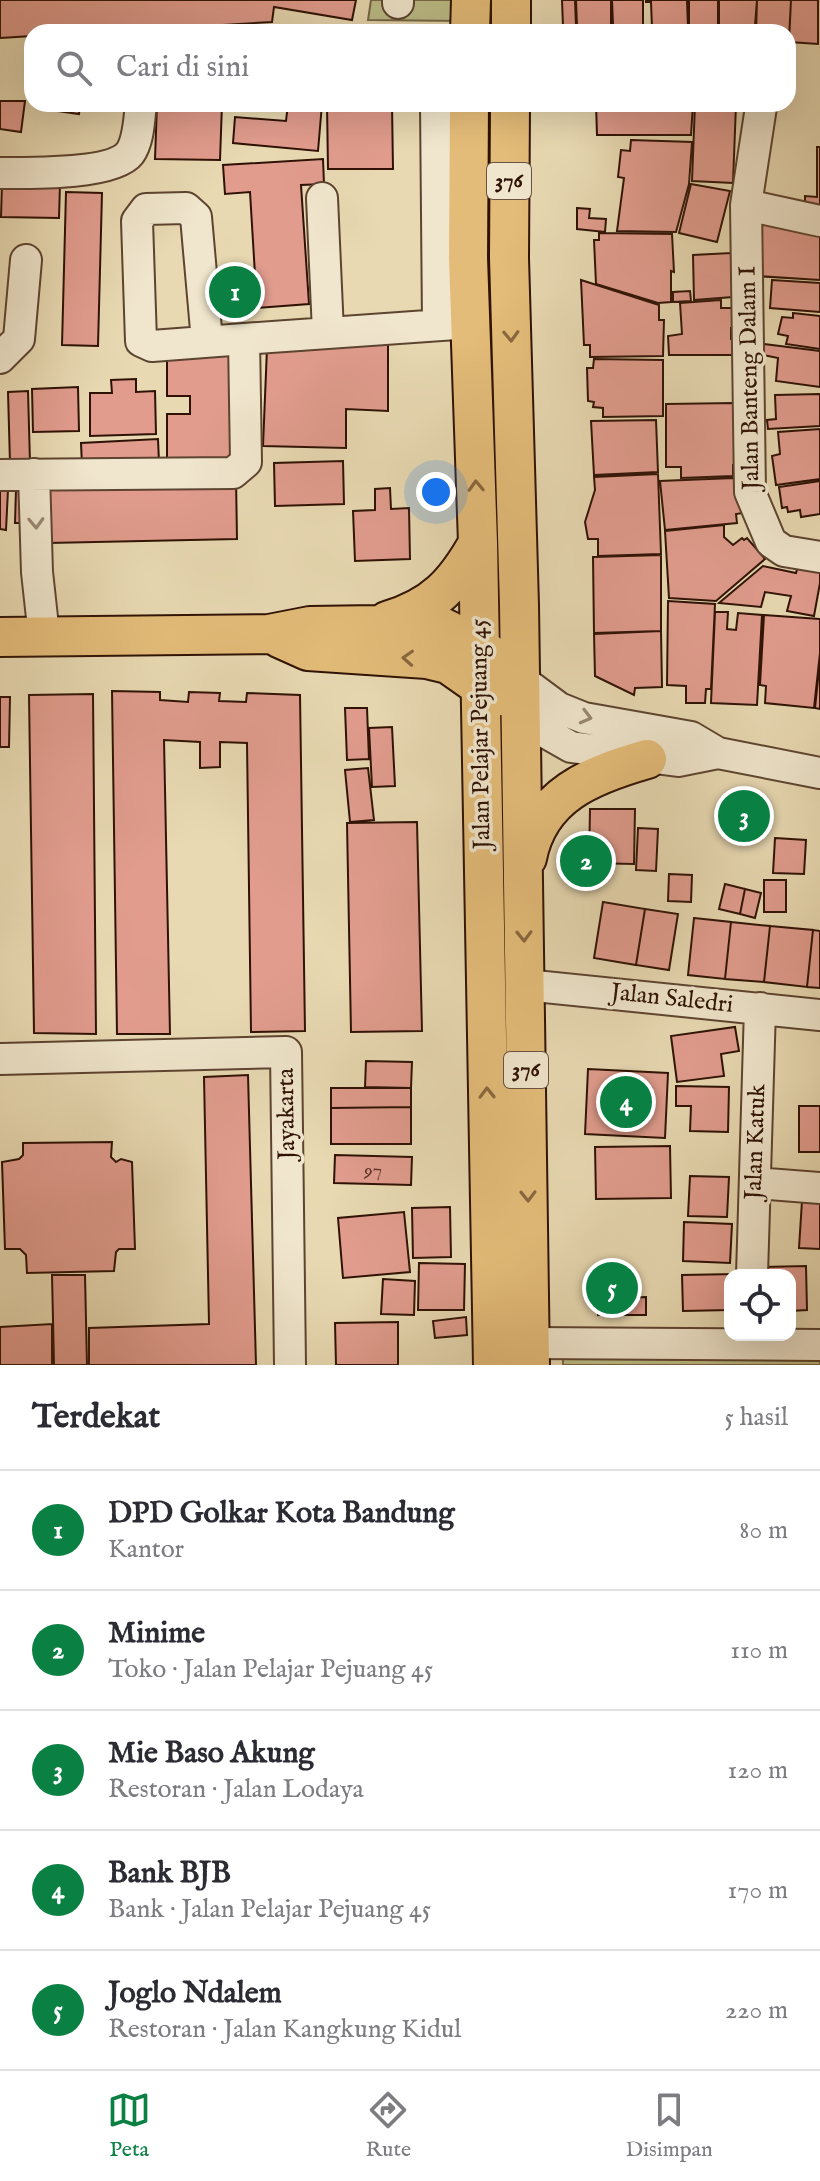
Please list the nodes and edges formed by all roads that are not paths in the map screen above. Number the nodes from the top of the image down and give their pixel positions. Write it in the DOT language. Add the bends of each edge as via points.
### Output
graph roads {
  1 [pos="471,0"];
  2 [pos="511,0"];
  3 [pos="470,24"];
  4 [pos="511,24"];
  5 [pos="140,112"];
  6 [pos="438,112"];
  7 [pos="467,112"];
  8 [pos="510,112"];
  9 [pos="760,112"];
  10 [pos="452,162"];
  11 [pos="0,173"];
  12 [pos="322,198"];
  13 [pos="746,205"];
  14 [pos="820,221"];
  15 [pos="468,258"];
  16 [pos="509,258"];
  17 [pos="26,260"];
  18 [pos="454,324"];
  19 [pos="328,332"];
  20 [pos="244,339"];
  21 [pos="207,341"];
  22 [pos="0,358"];
  23 [pos="34,474"];
  24 [pos="0,475"];
  25 [pos="478,543"];
  26 [pos="820,557"];
  27 [pos="377,625"];
  28 [pos="269,634"];
  29 [pos="44,636"];
  30 [pos="0,637"];
  31 [pos="480,646"];
  32 [pos="520,679"];
  33 [pos="480,684"];
  34 [pos="520,718"];
  35 [pos="718,753"];
  36 [pos="647,759"];
  37 [pos="820,773"];
  38 [pos="523,881"];
  39 [pos="525,985"];
  40 [pos="760,1008"];
  41 [pos="820,1015"];
  42 [pos="0,1059"];
  43 [pos="755,1183"];
  44 [pos="820,1188"];
  45 [pos="752,1269"];
  46 [pos="820,1345"];
  47 [pos="750,1348"];
  48 [pos="530,1354"];
  49 [pos="290,1365"];
  50 [pos="493,1365"];
  1 -- 3 [label="main road"];
  2 -- 4 [label="main road"];
  5 -- 11 [label="street" via="129,154 114,163 64,172"];
  6 -- 10 [label="street"];
  7 -- 10 [label="main road, Jalan Pelajar Pejuang 45 / 376"];
  8 -- 16 [label="main road, Jalan Pelajar Pejuang 45 / 376"];
  9 -- 13 [label="street"];
  10 -- 15 [label="main road, Jalan Pelajar Pejuang 45 / 376"];
  10 -- 18 [label="street"];
  12 -- 19 [label="street"];
  13 -- 14 [label="street"];
  13 -- 26 [label="street, Jalan Banteng Dalam I" via="750,492 771,542 784,551"];
  15 -- 16 [label="main road" via="471,268 488,276 498,274"];
  15 -- 18 [label="main road, Jalan Pelajar Pejuang 45 / 376"];
  16 -- 32 [label="main road, Jalan Pelajar Pejuang 45 / 376, one-way"];
  17 -- 22 [label="street" via="19,339"];
  18 -- 19 [label="street"];
  25 -- 18 [label="main road, Jalan Pelajar Pejuang 45 / 376, one-way"];
  19 -- 20 [label="street"];
  20 -- 21 [label="street"];
  20 -- 23 [label="street" via="246,462 240,469"];
  21 -- 21 [label="street" via="196,217 186,208 146,209 137,221 141,341 152,346"];
  23 -- 24 [label="street"];
  23 -- 29 [label="street, one-way"];
  25 -- 27 [label="main road" via="461,573 431,603"];
  25 -- 31 [label="main road, Jalan Pelajar Pejuang 45 / 376"];
  27 -- 28 [label="main road" via="310,626"];
  27 -- 31 [label="main road" via="442,627"];
  28 -- 29 [label="main road"];
  33 -- 28 [label="main road, one-way" via="448,664 427,659 308,651"];
  29 -- 30 [label="main road"];
  31 -- 32 [label="main road"];
  31 -- 33 [label="main road, Jalan Pelajar Pejuang 45 / 376"];
  32 -- 34 [label="main road, Jalan Pelajar Pejuang 45 / 376"];
  32 -- 35 [label="street, one-way" via="559,708 584,718 691,737"];
  33 -- 34 [label="main road"];
  50 -- 33 [label="main road, Jalan Pelajar Pejuang 45 / 376, one-way"];
  34 -- 36 [label="street" via="571,747"];
  34 -- 38 [label="main road, Jalan Pelajar Pejuang 45 / 376"];
  35 -- 36 [label="street" via="678,761"];
  35 -- 37 [label="street"];
  36 -- 38 [label="main road" via="575,785 548,812 530,844"];
  38 -- 39 [label="main road, Jalan Pelajar Pejuang 45 / 376, one-way"];
  39 -- 40 [label="street, Jalan Saledri"];
  39 -- 48 [label="main road, Jalan Pelajar Pejuang 45 / 376, one-way"];
  40 -- 41 [label="street, Jalan Saledri"];
  40 -- 43 [label="street, Jalan Katuk"];
  42 -- 49 [label="street, Jayakarta" via="286,1052"];
  43 -- 44 [label="street"];
  43 -- 45 [label="street, Jalan Katuk"];
  46 -- 47 [label="street"];
  47 -- 48 [label="street"];
}
